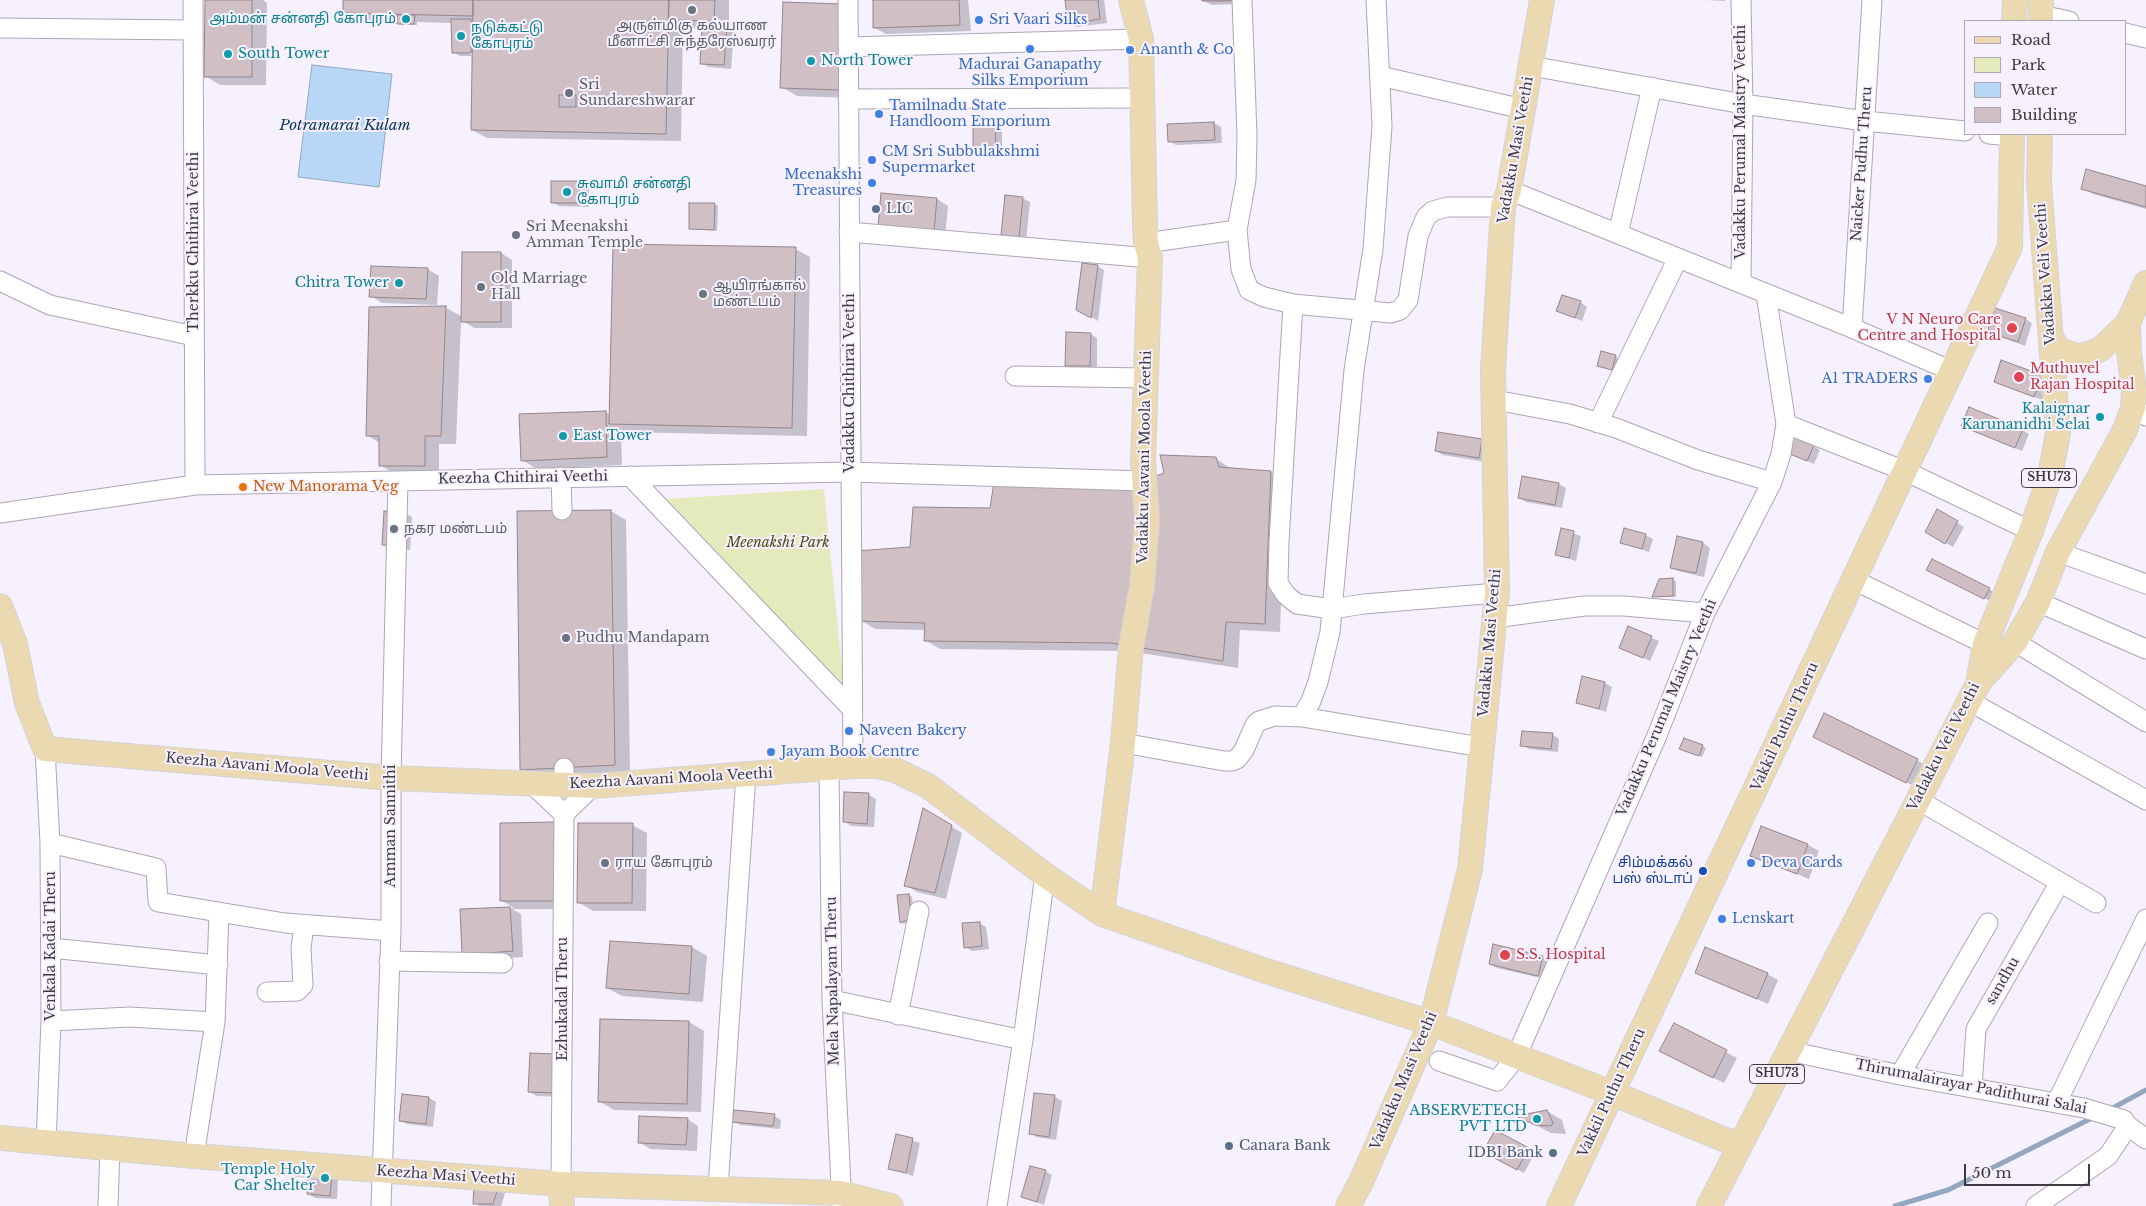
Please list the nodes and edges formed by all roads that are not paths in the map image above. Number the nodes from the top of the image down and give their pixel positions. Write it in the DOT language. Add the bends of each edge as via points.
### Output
graph roads {
  1 [pos="192,0"];
  2 [pos="848,0"];
  3 [pos="1131,0"];
  4 [pos="1242,0"];
  5 [pos="1376,0"];
  6 [pos="1542,0"];
  7 [pos="1741,0"];
  8 [pos="1872,0"];
  9 [pos="2015,0"];
  10 [pos="2041,12"];
  11 [pos="2014,20"];
  12 [pos="2066,20"];
  13 [pos="0,28"];
  14 [pos="193,30"];
  15 [pos="2126,33"];
  16 [pos="2146,38"];
  17 [pos="1141,39"];
  18 [pos="848,47"];
  19 [pos="1531,66"];
  20 [pos="1380,76"];
  21 [pos="1652,87"];
  22 [pos="1142,98"];
  23 [pos="848,99"];
  24 [pos="1743,104"];
  25 [pos="1523,109"];
  26 [pos="1864,121"];
  27 [pos="1964,131"];
  28 [pos="2012,135"];
  29 [pos="2040,135"];
  30 [pos="1506,198"];
  31 [pos="1237,230"];
  32 [pos="849,232"];
  33 [pos="1618,234"];
  34 [pos="2010,248"];
  35 [pos="1148,251"];
  36 [pos="1678,258"];
  37 [pos="2045,261"];
  38 [pos="0,281"];
  39 [pos="1741,283"];
  40 [pos="2146,283"];
  41 [pos="1766,294"];
  42 [pos="1293,304"];
  43 [pos="1363,309"];
  44 [pos="2128,323"];
  45 [pos="1852,328"];
  46 [pos="194,336"];
  47 [pos="2051,337"];
  48 [pos="1952,372"];
  49 [pos="1015,376"];
  50 [pos="1146,378"];
  51 [pos="1495,400"];
  52 [pos="2142,406"];
  53 [pos="1598,423"];
  54 [pos="1786,424"];
  55 [pos="1905,471"];
  56 [pos="850,472"];
  57 [pos="630,476"];
  58 [pos="561,477"];
  59 [pos="398,480"];
  60 [pos="1144,480"];
  61 [pos="1772,482"];
  62 [pos="195,484"];
  63 [pos="562,510"];
  64 [pos="0,513"];
  65 [pos="2031,531"];
  66 [pos="2058,552"];
  67 [pos="1854,580"];
  68 [pos="2146,584"];
  69 [pos="1497,592"];
  70 [pos="2038,602"];
  71 [pos="0,606"];
  72 [pos="1332,609"];
  73 [pos="1705,613"];
  74 [pos="1494,618"];
  75 [pos="2015,642"];
  76 [pos="1985,644"];
  77 [pos="2146,649"];
  78 [pos="1973,692"];
  79 [pos="852,709"];
  80 [pos="1302,717"];
  81 [pos="2146,722"];
  82 [pos="1123,743"];
  83 [pos="1481,747"];
  84 [pos="45,749"];
  85 [pos="853,766"];
  86 [pos="829,769"];
  87 [pos="746,775"];
  88 [pos="391,778"];
  89 [pos="532,784"];
  90 [pos="592,786"];
  91 [pos="1918,800"];
  92 [pos="2146,800"];
  93 [pos="564,814"];
  94 [pos="50,843"];
  95 [pos="1045,875"];
  96 [pos="2060,882"];
  97 [pos="2096,903"];
  98 [pos="919,911"];
  99 [pos="219,914"];
  100 [pos="1102,914"];
  101 [pos="2146,919"];
  102 [pos="1988,923"];
  103 [pos="304,925"];
  104 [pos="390,931"];
  105 [pos="51,948"];
  106 [pos="389,961"];
  107 [pos="503,963"];
  108 [pos="218,965"];
  109 [pos="267,992"];
  110 [pos="832,1000"];
  111 [pos="898,1015"];
  112 [pos="51,1021"];
  113 [pos="215,1022"];
  114 [pos="1431,1023"];
  115 [pos="1023,1040"];
  116 [pos="1789,1051"];
  117 [pos="1516,1057"];
  118 [pos="1439,1061"];
  119 [pos="1900,1074"];
  120 [pos="1972,1087"];
  121 [pos="1612,1093"];
  122 [pos="2057,1102"];
  123 [pos="2126,1123"];
  124 [pos="0,1138"];
  125 [pos="2146,1139"];
  126 [pos="46,1143"];
  127 [pos="1740,1146"];
  128 [pos="110,1148"];
  129 [pos="194,1156"];
  130 [pos="382,1171"];
  131 [pos="718,1188"];
  132 [pos="561,1195"];
  133 [pos="789,1198"];
  134 [pos="841,1200"];
  135 [pos="108,1206"];
  136 [pos="381,1206"];
  137 [pos="891,1206"];
  138 [pos="997,1206"];
  139 [pos="1348,1206"];
  140 [pos="1559,1206"];
  141 [pos="1709,1206"];
  142 [pos="2036,1206"];
  1 -- 14 [label="street, Therkku Chithirai Veethi"];
  2 -- 18 [label="street, Vadakku Chithirai Veethi"];
  3 -- 17 [label="main road, Vadakku Aavani Moola Veethi"];
  4 -- 31 [label="street" via="1247,136 1246,180"];
  5 -- 20 [label="street"];
  6 -- 19 [label="main road, Vadakku Masi Veethi"];
  7 -- 24 [label="street, Vadakku Perumal Maistry Veethi"];
  8 -- 26 [label="street, Naicker Pudhu Theru"];
  9 -- 11 [label="main road"];
  10 -- 12 [label="street"];
  13 -- 14 [label="street"];
  14 -- 46 [label="street, Therkku Chithirai Veethi"];
  15 -- 16 [label="street"];
  17 -- 18 [label="street"];
  17 -- 22 [label="main road, Vadakku Aavani Moola Veethi"];
  18 -- 23 [label="street, Vadakku Chithirai Veethi"];
  19 -- 21 [label="street"];
  19 -- 25 [label="main road, Vadakku Masi Veethi"];
  20 -- 25 [label="street"];
  20 -- 43 [label="street" via="1382,126 1378,196"];
  21 -- 24 [label="street"];
  21 -- 33 [label="street"];
  22 -- 23 [label="street"];
  22 -- 35 [label="main road, Vadakku Aavani Moola Veethi"];
  23 -- 32 [label="street, Vadakku Chithirai Veethi"];
  24 -- 26 [label="street"];
  24 -- 39 [label="street, Vadakku Perumal Maistry Veethi"];
  25 -- 30 [label="main road, Vadakku Masi Veethi"];
  26 -- 27 [label="street"];
  26 -- 45 [label="street, Naicker Pudhu Theru"];
  28 -- 34 [label="main road"];
  29 -- 37 [label="main road, Vadakku Veli Veethi / SHU73" via="2039,182"];
  30 -- 33 [label="street"];
  30 -- 43 [label="street" via="1433,211 1418,236 1404,307 1391,313"];
  30 -- 51 [label="main road, Vadakku Masi Veethi" via="1493,369"];
  31 -- 35 [label="street"];
  31 -- 42 [label="street" via="1241,269 1250,290"];
  32 -- 35 [label="street"];
  32 -- 56 [label="street, Vadakku Chithirai Veethi"];
  33 -- 36 [label="street"];
  34 -- 37 [label="main road" via="2032,250"];
  34 -- 48 [label="main road, Vakkil Puthu Theru"];
  35 -- 50 [label="main road, Vadakku Aavani Moola Veethi"];
  36 -- 39 [label="street"];
  36 -- 53 [label="street"];
  37 -- 47 [label="main road, Vadakku Veli Veethi / SHU73"];
  38 -- 46 [label="street" via="50,305"];
  39 -- 41 [label="street"];
  40 -- 44 [label="main road"];
  41 -- 45 [label="street"];
  41 -- 54 [label="street, Vadakku Perumal Maistry Veethi"];
  42 -- 43 [label="street"];
  42 -- 72 [label="street" via="1278,582 1286,595 1298,604"];
  43 -- 72 [label="street" via="1354,370"];
  44 -- 47 [label="main road" via="2101,349 2089,354 2076,356 2058,349"];
  44 -- 52 [label="main road" via="2134,390"];
  45 -- 48 [label="street"];
  46 -- 62 [label="street, Therkku Chithirai Veethi"];
  47 -- 65 [label="main road, Vadakku Veli Veethi / SHU73" via="2058,433 2050,476"];
  48 -- 55 [label="main road, Vakkil Puthu Theru"];
  49 -- 50 [label="street"];
  50 -- 60 [label="main road, Vadakku Aavani Moola Veethi"];
  51 -- 53 [label="street" via="1570,414"];
  51 -- 69 [label="main road, Vadakku Masi Veethi"];
  52 -- 66 [label="main road" via="2125,430"];
  53 -- 61 [label="street" via="1698,460"];
  54 -- 55 [label="street"];
  54 -- 61 [label="street, Vadakku Perumal Maistry Veethi"];
  55 -- 65 [label="street"];
  55 -- 67 [label="main road, Vakkil Puthu Theru"];
  56 -- 57 [label="street, Keezha Chithirai Veethi"];
  56 -- 60 [label="street, Keezha Chithirai Veethi"];
  56 -- 79 [label="street, Vadakku Chithirai Veethi"];
  57 -- 58 [label="street, Keezha Chithirai Veethi"];
  57 -- 79 [label="street"];
  58 -- 59 [label="street, Keezha Chithirai Veethi"];
  58 -- 63 [label="street"];
  59 -- 62 [label="street, Keezha Chithirai Veethi"];
  59 -- 88 [label="street, Amman Sannithi"];
  60 -- 82 [label="main road, Vadakku Aavani Moola Veethi" via="1146,521 1142,586 1131,647"];
  61 -- 73 [label="street, Vadakku Perumal Maistry Veethi"];
  62 -- 64 [label="street, Keezha Chithirai Veethi"];
  65 -- 76 [label="main road, Vadakku Veli Veethi / SHU73"];
  66 -- 68 [label="street"];
  66 -- 70 [label="main road"];
  67 -- 76 [label="street"];
  67 -- 121 [label="main road, Vakkil Puthu Theru"];
  69 -- 72 [label="street"];
  69 -- 74 [label="main road, Vadakku Masi Veethi"];
  70 -- 75 [label="main road"];
  70 -- 77 [label="street"];
  71 -- 84 [label="main road" via="15,644 27,703"];
  72 -- 80 [label="street" via="1318,682"];
  73 -- 74 [label="street" via="1584,606"];
  73 -- 117 [label="street, Vadakku Perumal Maistry Veethi" via="1656,738"];
  74 -- 83 [label="main road, Vadakku Masi Veethi"];
  75 -- 78 [label="main road"];
  75 -- 81 [label="street"];
  76 -- 78 [label="main road, Vadakku Veli Veethi / SHU73"];
  78 -- 91 [label="main road, Vadakku Veli Veethi / SHU73"];
  78 -- 92 [label="street"];
  79 -- 85 [label="street, Vadakku Chithirai Veethi"];
  80 -- 82 [label="street" via="1275,716 1259,720 1244,750 1232,761"];
  80 -- 83 [label="street"];
  82 -- 100 [label="main road, Vadakku Aavani Moola Veethi"];
  83 -- 114 [label="main road, Vadakku Masi Veethi" via="1470,869"];
  84 -- 88 [label="main road, Keezha Aavani Moola Veethi"];
  84 -- 94 [label="street, Venkala Kadai Theru"];
  85 -- 86 [label="main road, Keezha Aavani Moola Veethi"];
  85 -- 95 [label="main road, Keezha Aavani Moola Veethi" via="895,770 928,786"];
  86 -- 87 [label="main road, Keezha Aavani Moola Veethi"];
  86 -- 110 [label="street, Mela Napalayam Theru"];
  87 -- 90 [label="main road, Keezha Aavani Moola Veethi"];
  87 -- 131 [label="street"];
  88 -- 89 [label="main road, Keezha Aavani Moola Veethi"];
  88 -- 104 [label="street, Amman Sannithi"];
  89 -- 90 [label="main road, Keezha Aavani Moola Veethi" via="564,776"];
  89 -- 93 [label="street"];
  90 -- 93 [label="street"];
  91 -- 96 [label="street"];
  91 -- 116 [label="main road, Vadakku Veli Veethi / SHU73"];
  93 -- 132 [label="street, Ezhukadal Theru"];
  94 -- 99 [label="street" via="156,868 158,902"];
  94 -- 105 [label="street, Venkala Kadai Theru"];
  95 -- 100 [label="main road, Keezha Aavani Moola Veethi"];
  95 -- 115 [label="street"];
  96 -- 97 [label="street"];
  96 -- 120 [label="street, sandhu" via="1976,1029"];
  98 -- 111 [label="street"];
  99 -- 103 [label="street"];
  99 -- 108 [label="street"];
  100 -- 114 [label="main road, Keezha Aavani Moola Veethi" via="1263,970"];
  101 -- 122 [label="street"];
  102 -- 119 [label="street"];
  103 -- 104 [label="street"];
  103 -- 109 [label="street" via="301,948 304,985 297,990"];
  104 -- 106 [label="street, Amman Sannithi"];
  105 -- 108 [label="street"];
  105 -- 112 [label="street, Venkala Kadai Theru"];
  106 -- 107 [label="street"];
  106 -- 130 [label="street, Amman Sannithi"];
  108 -- 113 [label="street"];
  110 -- 111 [label="street"];
  110 -- 134 [label="street, Mela Napalayam Theru"];
  111 -- 115 [label="street"];
  112 -- 113 [label="street" via="130,1017"];
  112 -- 126 [label="street, Venkala Kadai Theru"];
  113 -- 129 [label="street"];
  114 -- 117 [label="main road, Keezha Aavani Moola Veethi"];
  114 -- 139 [label="main road, Vadakku Masi Veethi"];
  115 -- 138 [label="street"];
  116 -- 119 [label="street, Thirumalairayar Padithurai Salai"];
  116 -- 127 [label="main road, Vadakku Veli Veethi / SHU73"];
  117 -- 118 [label="street, Vadakku Perumal Maistry Veethi" via="1497,1081"];
  117 -- 121 [label="main road, Keezha Aavani Moola Veethi"];
  119 -- 120 [label="street, Thirumalairayar Padithurai Salai"];
  120 -- 122 [label="street, Thirumalairayar Padithurai Salai"];
  121 -- 127 [label="main road, Keezha Aavani Moola Veethi"];
  121 -- 140 [label="main road, Vakkil Puthu Theru"];
  122 -- 123 [label="street, Thirumalairayar Padithurai Salai"];
  123 -- 125 [label="street, Thirumalairayar Padithurai Salai"];
  123 -- 142 [label="street" via="2108,1156"];
  124 -- 126 [label="main road, Keezha Masi Veethi"];
  126 -- 128 [label="main road, Keezha Masi Veethi"];
  127 -- 141 [label="main road, Vadakku Veli Veethi / SHU73"];
  128 -- 129 [label="main road, Keezha Masi Veethi"];
  128 -- 135 [label="street"];
  129 -- 130 [label="main road, Keezha Masi Veethi"];
  130 -- 132 [label="main road, Keezha Masi Veethi"];
  130 -- 136 [label="street, Amman Sannithi"];
  131 -- 132 [label="main road, Keezha Masi Veethi"];
  131 -- 133 [label="main road, Keezha Masi Veethi"];
  133 -- 134 [label="main road, Keezha Masi Veethi"];
  134 -- 137 [label="main road, Keezha Masi Veethi"];
}
